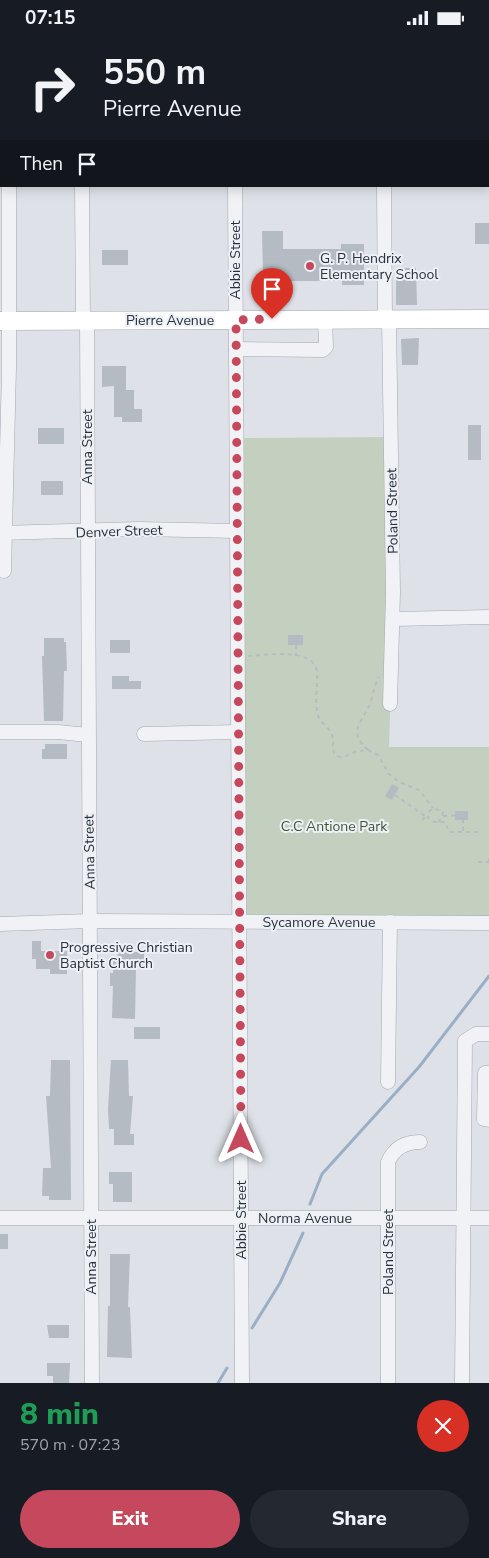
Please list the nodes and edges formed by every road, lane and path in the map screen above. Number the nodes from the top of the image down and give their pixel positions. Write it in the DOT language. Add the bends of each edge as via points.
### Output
graph roads {
  1 [pos="9,187"];
  2 [pos="82,187"];
  3 [pos="235,187"];
  4 [pos="384,187"];
  5 [pos="387,318"];
  6 [pos="325,319"];
  7 [pos="489,319"];
  8 [pos="85,320"];
  9 [pos="236,320"];
  10 [pos="4,321"];
  11 [pos="236,349"];
  12 [pos="237,531"];
  13 [pos="88,532"];
  14 [pos="2,533"];
  15 [pos="4,571"];
  16 [pos="489,617"];
  17 [pos="393,619"];
  18 [pos="296,645"];
  19 [pos="244,656"];
  20 [pos="296,656"];
  21 [pos="391,669"];
  22 [pos="390,704"];
  23 [pos="0,732"];
  24 [pos="238,732"];
  25 [pos="144,734"];
  26 [pos="88,735"];
  27 [pos="368,750"];
  28 [pos="395,795"];
  29 [pos="433,808"];
  30 [pos="427,816"];
  31 [pos="442,816"];
  32 [pos="422,821"];
  33 [pos="438,822"];
  34 [pos="463,832"];
  35 [pos="478,832"];
  36 [pos="478,862"];
  37 [pos="489,862"];
  38 [pos="90,921"];
  39 [pos="239,922"];
  40 [pos="390,922"];
  41 [pos="489,923"];
  42 [pos="0,924"];
  43 [pos="489,1034"];
  44 [pos="489,1073"];
  45 [pos="388,1083"];
  46 [pos="489,1120"];
  47 [pos="420,1141"];
  48 [pos="0,1218"];
  49 [pos="91,1218"];
  50 [pos="241,1218"];
  51 [pos="388,1218"];
  52 [pos="463,1218"];
  53 [pos="489,1218"];
  54 [pos="92,1383"];
  55 [pos="242,1383"];
  56 [pos="388,1383"];
  57 [pos="462,1383"];
  1 -- 10 [label="street"];
  2 -- 8 [label="street, Anna Street"];
  3 -- 9 [label="street, Abbie Street"];
  4 -- 5 [label="street, Poland Street"];
  5 -- 6 [label="main road, Pierre Avenue"];
  5 -- 7 [label="main road, Pierre Avenue"];
  5 -- 17 [label="street, Poland Street"];
  6 -- 9 [label="main road, Pierre Avenue"];
  6 -- 11 [label="street" via="326,347 323,350"];
  8 -- 9 [label="main road, Pierre Avenue"];
  8 -- 10 [label="main road, Pierre Avenue"];
  8 -- 13 [label="street, Anna Street"];
  9 -- 11 [label="street, Abbie Street"];
  10 -- 14 [label="street"];
  11 -- 12 [label="street, Abbie Street"];
  12 -- 13 [label="street, Denver Street" via="139,529"];
  12 -- 24 [label="street, Abbie Street"];
  13 -- 14 [label="street, Denver Street"];
  13 -- 26 [label="street, Anna Street"];
  14 -- 15 [label="street"];
  16 -- 17 [label="street"];
  17 -- 21 [label="street, Poland Street"];
  18 -- 20 [label="path"];
  19 -- 20 [label="path"];
  20 -- 27 [label="path" via="312,661 317,671 318,715 332,734 335,755 342,758"];
  21 -- 22 [label="street, Poland Street"];
  21 -- 27 [label="path" via="378,678 357,729 358,738"];
  23 -- 26 [label="street"];
  24 -- 25 [label="street"];
  24 -- 39 [label="street, Abbie Street"];
  26 -- 38 [label="street, Anna Street"];
  27 -- 29 [label="path" via="378,755 398,782 419,790"];
  28 -- 30 [label="path"];
  29 -- 30 [label="path"];
  29 -- 31 [label="path" via="441,811"];
  30 -- 32 [label="path"];
  30 -- 33 [label="path"];
  31 -- 33 [label="path"];
  31 -- 34 [label="path" via="463,815"];
  33 -- 34 [label="path" via="445,822 449,832"];
  34 -- 35 [label="path"];
  36 -- 37 [label="path"];
  38 -- 39 [label="street, Sycamore Avenue"];
  38 -- 42 [label="street, Sycamore Avenue"];
  38 -- 49 [label="street, Anna Street"];
  39 -- 40 [label="street, Sycamore Avenue"];
  39 -- 50 [label="street, Abbie Street"];
  40 -- 41 [label="street, Sycamore Avenue"];
  40 -- 45 [label="street"];
  43 -- 52 [label="street" via="476,1034 465,1041"];
  44 -- 46 [label="street" via="485,1073 484,1119"];
  47 -- 51 [label="street, Poland Street" via="404,1144 391,1154 388,1162"];
  48 -- 49 [label="street, Norma Avenue"];
  49 -- 50 [label="street, Norma Avenue"];
  49 -- 54 [label="street, Anna Street"];
  50 -- 51 [label="street, Norma Avenue"];
  50 -- 55 [label="street, Abbie Street"];
  51 -- 52 [label="street, Norma Avenue"];
  51 -- 56 [label="street, Poland Street"];
  52 -- 53 [label="street, Norma Avenue"];
  52 -- 57 [label="street"];
}
